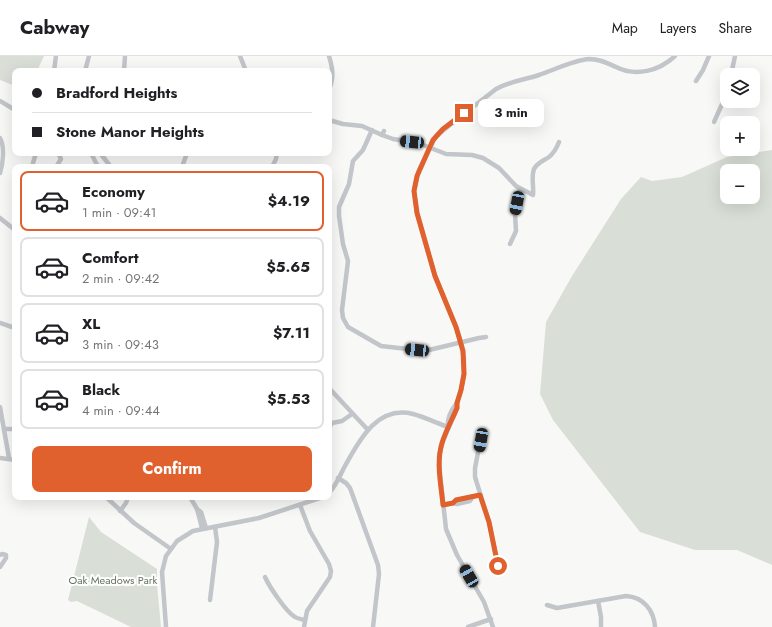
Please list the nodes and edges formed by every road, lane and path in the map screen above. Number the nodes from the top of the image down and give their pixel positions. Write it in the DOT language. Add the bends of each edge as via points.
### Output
graph roads {
  1 [pos="56,56"];
  2 [pos="89,56"];
  3 [pos="125,56"];
  4 [pos="240,56"];
  5 [pos="329,56"];
  6 [pos="675,56"];
  7 [pos="709,56"];
  8 [pos="735,56"];
  9 [pos="589,58"];
  10 [pos="54,68"];
  11 [pos="86,68"];
  12 [pos="124,68"];
  13 [pos="245,68"];
  14 [pos="733,68"];
  15 [pos="332,80"];
  16 [pos="696,81"];
  17 [pos="1,102"];
  18 [pos="0,108"];
  19 [pos="12,108"];
  20 [pos="720,108"];
  21 [pos="332,120"];
  22 [pos="714,122"];
  23 [pos="372,130"];
  24 [pos="0,138"];
  25 [pos="559,142"];
  26 [pos="429,148"];
  27 [pos="0,173"];
  28 [pos="520,189"];
  29 [pos="0,218"];
  30 [pos="12,228"];
  31 [pos="510,244"];
  32 [pos="0,323"];
  33 [pos="12,327"];
  34 [pos="486,337"];
  35 [pos="461,342"];
  36 [pos="332,391"];
  37 [pos="0,407"];
  38 [pos="352,414"];
  39 [pos="332,424"];
  40 [pos="448,427"];
  41 [pos="12,428"];
  42 [pos="4,429"];
  43 [pos="368,430"];
  44 [pos="482,432"];
  45 [pos="0,458"];
  46 [pos="8,458"];
  47 [pos="12,459"];
  48 [pos="338,478"];
  49 [pos="332,488"];
  50 [pos="480,495"];
  51 [pos="109,500"];
  52 [pos="127,500"];
  53 [pos="192,500"];
  54 [pos="314,500"];
  55 [pos="300,505"];
  56 [pos="443,505"];
  57 [pos="120,511"];
  58 [pos="215,526"];
  59 [pos="204,528"];
  60 [pos="171,549"];
  61 [pos="0,555"];
  62 [pos="498,566"];
  63 [pos="0,567"];
  64 [pos="265,577"];
  65 [pos="210,600"];
  66 [pos="598,601"];
  67 [pos="547,605"];
  68 [pos="491,619"];
  69 [pos="304,620"];
  70 [pos="166,627"];
  71 [pos="304,627"];
  72 [pos="373,627"];
  73 [pos="468,627"];
  74 [pos="493,627"];
  75 [pos="601,627"];
  76 [pos="655,627"];
  1 -- 10 [label="street"];
  2 -- 11 [label="street"];
  3 -- 12 [label="street"];
  4 -- 13 [label="street"];
  5 -- 15 [label="street"];
  6 -- 9 [label="street" via="658,68 638,72 621,70 601,60"];
  7 -- 16 [label="street"];
  8 -- 14 [label="street"];
  9 -- 26 [label="street" via="499,87 443,129"];
  17 -- 18 [label="street"];
  17 -- 19 [label="street"];
  20 -- 22 [label="street"];
  21 -- 23 [label="street"];
  23 -- 26 [label="street" via="393,139 418,143"];
  23 -- 35 [label="street" via="363,150 353,161 349,184 339,207 338,216 348,261 343,318 348,327 381,346 422,350"];
  24 -- 27 [label="street" via="3,150"];
  25 -- 28 [label="street" via="553,154 536,166 533,173 533,195"];
  26 -- 28 [label="street" via="446,154 483,158 499,168"];
  26 -- 35 [label="street" via="416,181 415,203 435,276"];
  28 -- 31 [label="street" via="515,214 516,231"];
  29 -- 30 [label="street"];
  32 -- 33 [label="street"];
  34 -- 35 [label="street"];
  35 -- 40 [label="street" via="464,374 457,408"];
  36 -- 38 [label="street"];
  37 -- 42 [label="street"];
  38 -- 39 [label="street"];
  38 -- 43 [label="street"];
  40 -- 43 [label="street" via="406,413 385,417"];
  40 -- 56 [label="street" via="439,456"];
  41 -- 42 [label="street"];
  42 -- 46 [label="street"];
  43 -- 48 [label="street"];
  44 -- 50 [label="street" via="475,473"];
  45 -- 46 [label="street"];
  46 -- 47 [label="street"];
  48 -- 49 [label="street"];
  48 -- 72 [label="street" via="350,488 378,565 379,582"];
  50 -- 56 [label="street" via="470,501"];
  50 -- 62 [label="street" via="489,522"];
  51 -- 57 [label="street"];
  52 -- 57 [label="street"];
  53 -- 59 [label="street" via="201,512"];
  54 -- 55 [label="street"];
  55 -- 58 [label="street" via="259,518"];
  55 -- 69 [label="street" via="310,531 331,571 330,577"];
  56 -- 68 [label="street" via="446,529 453,548"];
  57 -- 60 [label="street"];
  58 -- 59 [label="street"];
  58 -- 65 [label="street" via="217,542"];
  59 -- 60 [label="street" via="185,535"];
  60 -- 70 [label="street" via="166,556 162,572"];
  61 -- 63 [label="street" via="6,555 6,558"];
  64 -- 69 [label="street" via="290,613"];
  66 -- 67 [label="street" via="557,608"];
  66 -- 75 [label="street"];
  66 -- 76 [label="street" via="626,596 636,598 652,612"];
  68 -- 73 [label="street"];
  68 -- 74 [label="street"];
  69 -- 71 [label="street"];
}
